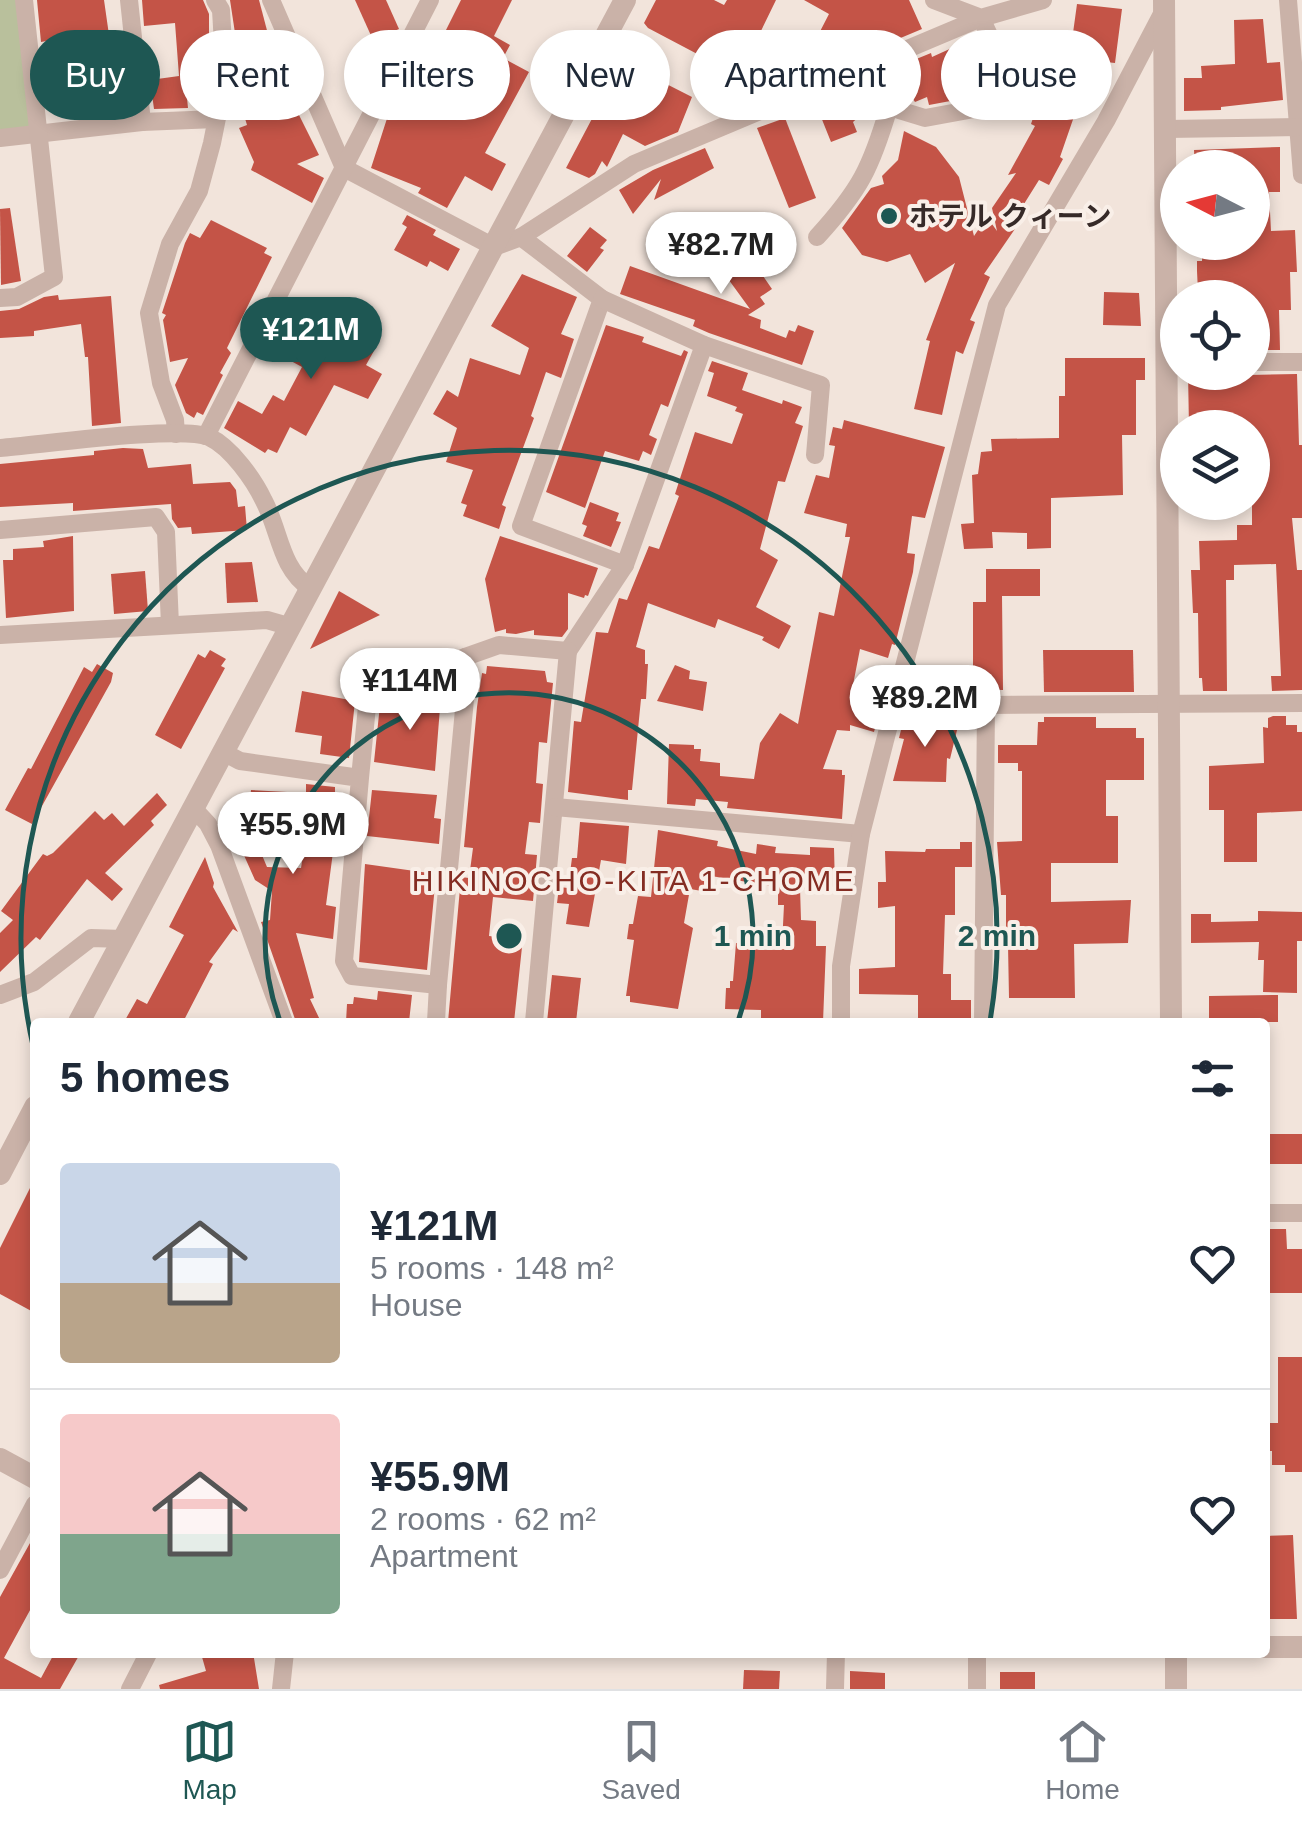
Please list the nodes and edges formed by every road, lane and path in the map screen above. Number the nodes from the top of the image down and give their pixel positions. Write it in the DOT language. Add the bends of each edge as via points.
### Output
graph roads {
  1 [pos="24,0"];
  2 [pos="130,0"];
  3 [pos="215,0"];
  4 [pos="271,0"];
  5 [pos="430,0"];
  6 [pos="625,0"];
  7 [pos="934,0"];
  8 [pos="1044,0"];
  9 [pos="1288,0"];
  10 [pos="1161,3"];
  11 [pos="981,18"];
  12 [pos="222,30"];
  13 [pos="284,30"];
  14 [pos="921,44"];
  15 [pos="921,116"];
  16 [pos="191,120"];
  17 [pos="216,120"];
  18 [pos="323,120"];
  19 [pos="740,120"];
  20 [pos="886,120"];
  21 [pos="142,122"];
  22 [pos="1298,127"];
  23 [pos="1166,129"];
  24 [pos="39,134"];
  25 [pos="0,138"];
  26 [pos="344,168"];
  27 [pos="1302,175"];
  28 [pos="521,237"];
  29 [pos="817,238"];
  30 [pos="494,247"];
  31 [pos="1170,280"];
  32 [pos="0,298"];
  33 [pos="602,298"];
  34 [pos="704,345"];
  35 [pos="1270,362"];
  36 [pos="1302,362"];
  37 [pos="1172,390"];
  38 [pos="176,434"];
  39 [pos="206,436"];
  40 [pos="0,448"];
  41 [pos="816,454"];
  42 [pos="0,530"];
  43 [pos="625,565"];
  44 [pos="310,588"];
  45 [pos="170,625"];
  46 [pos="288,626"];
  47 [pos="0,635"];
  48 [pos="568,651"];
  49 [pos="465,657"];
  50 [pos="901,684"];
  51 [pos="1302,704"];
  52 [pos="986,705"];
  53 [pos="1169,705"];
  54 [pos="223,752"];
  55 [pos="360,778"];
  56 [pos="555,807"];
  57 [pos="194,810"];
  58 [pos="861,834"];
  59 [pos="123,939"];
  60 [pos="438,985"];
  61 [pos="0,995"];
  62 [pos="82,1018"];
  63 [pos="283,1018"];
  64 [pos="436,1018"];
  65 [pos="534,1018"];
  66 [pos="840,1018"];
  67 [pos="983,1018"];
  68 [pos="1171,1018"];
  69 [pos="30,1117"];
  70 [pos="0,1174"];
  71 [pos="1270,1213"];
  72 [pos="1302,1213"];
  73 [pos="0,1459"];
  74 [pos="30,1475"];
  75 [pos="30,1513"];
  76 [pos="0,1570"];
  77 [pos="1270,1647"];
  78 [pos="1302,1647"];
  79 [pos="147,1658"];
  80 [pos="284,1658"];
  81 [pos="836,1658"];
  82 [pos="977,1658"];
  83 [pos="1176,1658"];
  84 [pos="130,1689"];
  85 [pos="281,1689"];
  86 [pos="835,1689"];
  87 [pos="977,1689"];
  88 [pos="1176,1689"];
  1 -- 24 [label="street"];
  2 -- 21 [label="street"];
  3 -- 12 [label="street"];
  4 -- 13 [label="street"];
  5 -- 26 [label="street"];
  6 -- 30 [label="street"];
  7 -- 11 [label="street"];
  8 -- 11 [label="street"];
  9 -- 22 [label="street"];
  10 -- 23 [label="street"];
  10 -- 50 [label="street" via="1106,121 996,305"];
  11 -- 14 [label="street"];
  11 -- 15 [label="street" via="1003,65 1000,90 986,107"];
  16 -- 21 [label="street"];
  17 -- 38 [label="street" via="199,190 170,244 150,313"];
  18 -- 26 [label="street"];
  19 -- 28 [label="street" via="634,164"];
  20 -- 29 [label="street" via="853,198"];
  21 -- 24 [label="street"];
  22 -- 23 [label="street"];
  22 -- 27 [label="street"];
  23 -- 31 [label="street"];
  24 -- 25 [label="street"];
  24 -- 32 [label="street" via="54,277 17,297"];
  26 -- 30 [label="street"];
  26 -- 39 [label="street"];
  28 -- 30 [label="street"];
  28 -- 33 [label="street"];
  30 -- 44 [label="street"];
  33 -- 34 [label="street"];
  33 -- 43 [label="street" via="521,526"];
  34 -- 41 [label="street" via="821,385"];
  34 -- 43 [label="street"];
  35 -- 36 [label="street"];
  37 -- 53 [label="street"];
  38 -- 39 [label="street"];
  38 -- 40 [label="street"];
  39 -- 44 [label="street" via="234,458 264,501 294,577"];
  42 -- 45 [label="street" via="156,517 166,532"];
  43 -- 48 [label="street"];
  44 -- 46 [label="street"];
  45 -- 46 [label="street" via="267,620"];
  45 -- 47 [label="street"];
  46 -- 54 [label="street"];
  48 -- 49 [label="street" via="499,645"];
  48 -- 56 [label="street"];
  49 -- 55 [label="street" via="368,696"];
  49 -- 60 [label="street"];
  50 -- 52 [label="street"];
  50 -- 58 [label="street"];
  51 -- 53 [label="street"];
  52 -- 53 [label="street"];
  52 -- 67 [label="street"];
  53 -- 68 [label="street"];
  54 -- 55 [label="street"];
  54 -- 57 [label="street"];
  55 -- 60 [label="street" via="344,961 352,976"];
  56 -- 58 [label="street"];
  56 -- 65 [label="street"];
  57 -- 59 [label="street"];
  57 -- 63 [label="street" via="219,845"];
  58 -- 66 [label="street" via="840,966"];
  59 -- 61 [label="street" via="91,938 34,982"];
  59 -- 62 [label="street"];
  60 -- 64 [label="street"];
  69 -- 70 [label="street"];
  71 -- 72 [label="street"];
  73 -- 74 [label="street"];
  75 -- 76 [label="street"];
  77 -- 78 [label="street"];
  79 -- 84 [label="street"];
  80 -- 85 [label="street"];
  81 -- 86 [label="street"];
  82 -- 87 [label="street"];
  83 -- 88 [label="street"];
}
